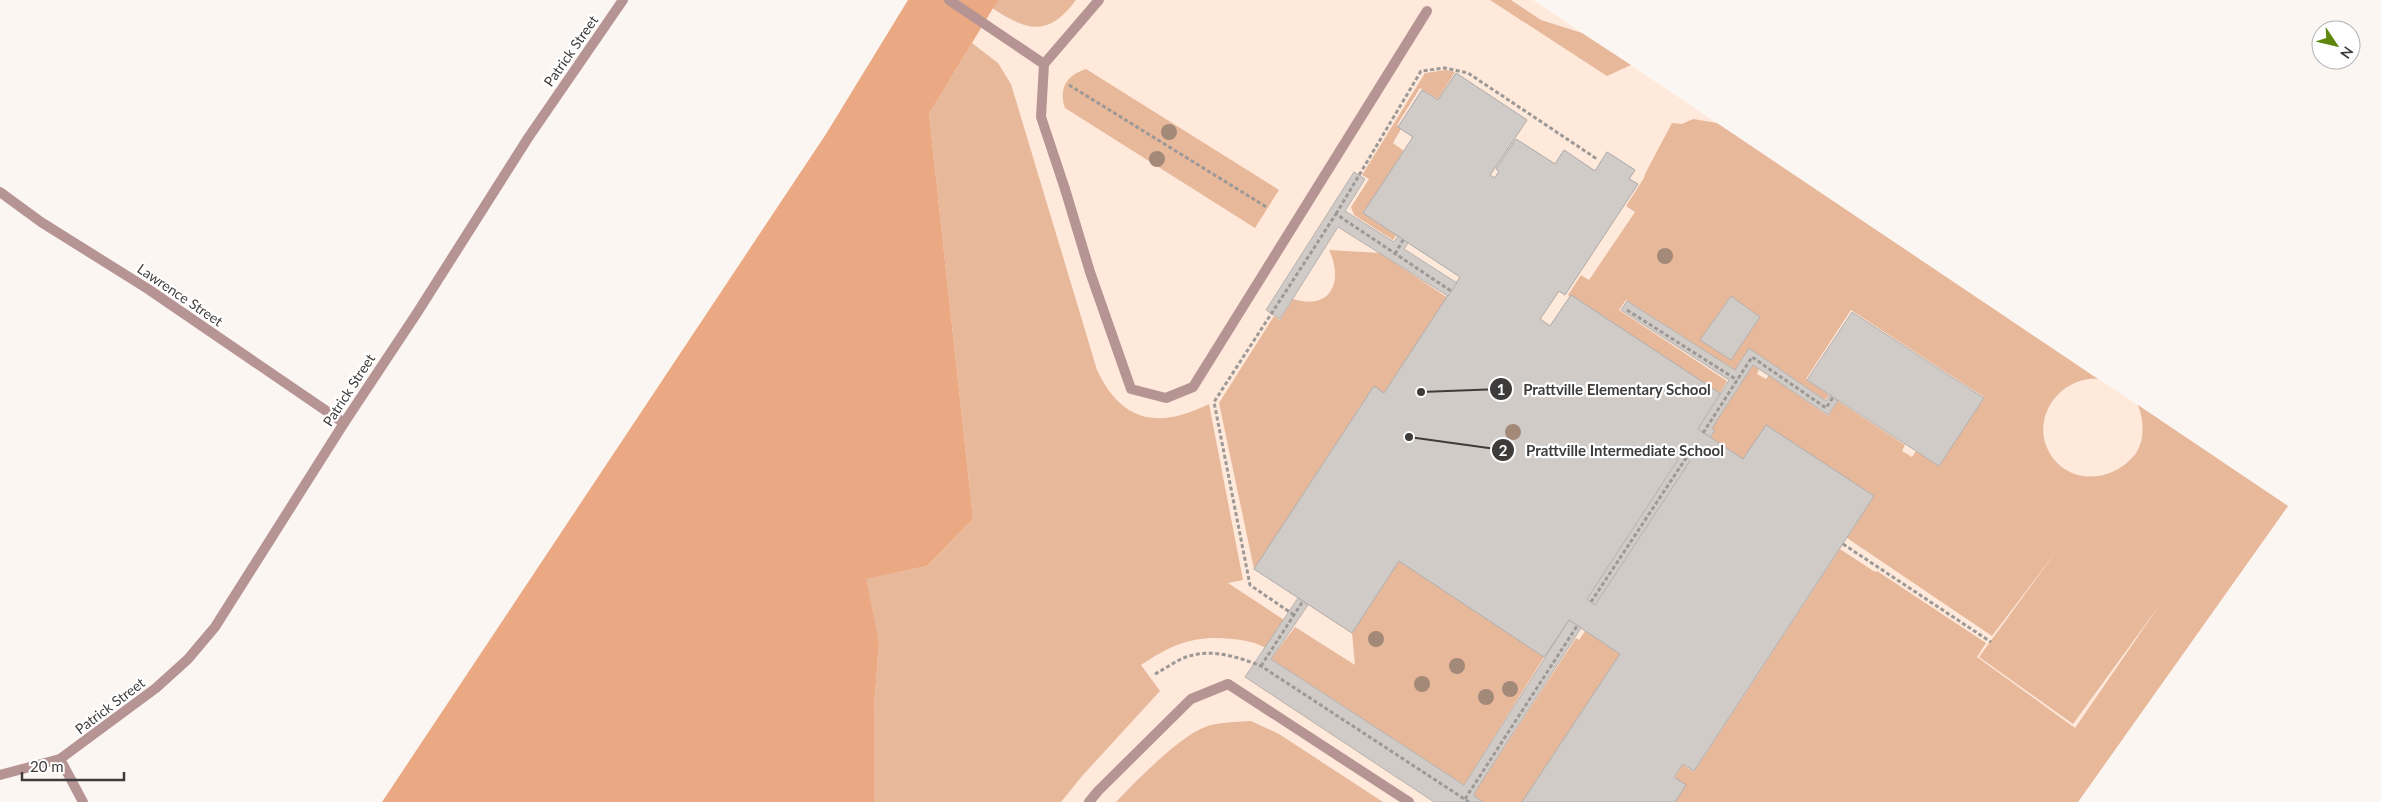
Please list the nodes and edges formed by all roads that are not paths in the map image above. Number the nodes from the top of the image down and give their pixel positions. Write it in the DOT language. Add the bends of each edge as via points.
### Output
graph roads {
  1 [pos="949,0"];
  2 [pos="1099,0"];
  3 [pos="621,1"];
  4 [pos="1427,11"];
  5 [pos="1044,64"];
  6 [pos="0,192"];
  7 [pos="344,423"];
  8 [pos="60,759"];
  9 [pos="0,775"];
  10 [pos="83,802"];
  11 [pos="1090,802"];
  12 [pos="1410,802"];
  1 -- 5 [label="street"];
  2 -- 5 [label="street"];
  3 -- 7 [label="street, Patrick Street" via="528,138"];
  4 -- 5 [label="street" via="1193,387 1166,398 1131,389 1041,117"];
  6 -- 7 [label="street, Lawrence Street"];
  7 -- 8 [label="street, Patrick Street" via="216,627 156,688"];
  8 -- 9 [label="street"];
  8 -- 10 [label="street"];
  11 -- 12 [label="street" via="1191,699 1228,684"];
}
